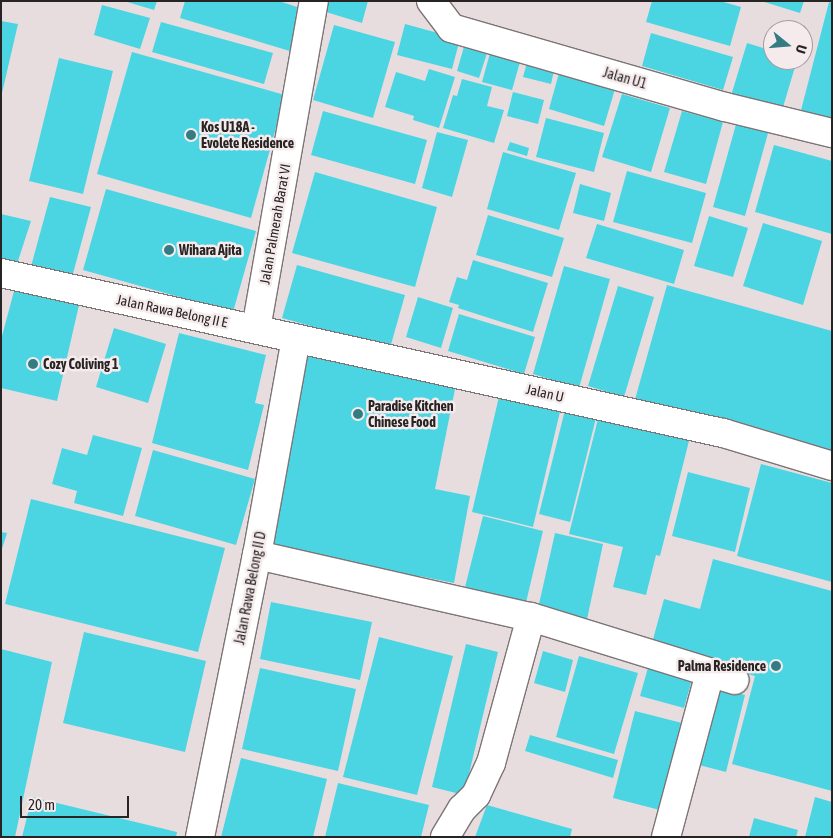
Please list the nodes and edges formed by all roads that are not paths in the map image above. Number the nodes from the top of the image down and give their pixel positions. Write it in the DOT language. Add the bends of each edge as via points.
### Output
graph roads {
  1 [pos="314,1"];
  2 [pos="431,1"];
  3 [pos="832,133"];
  4 [pos="1,273"];
  5 [pos="256,329"];
  6 [pos="296,338"];
  7 [pos="832,466"];
  8 [pos="257,555"];
  9 [pos="531,617"];
  10 [pos="200,837"];
  11 [pos="445,837"];
  12 [pos="666,837"];
  1 -- 5 [label="street, Jalan Palmerah Barat VI"];
  2 -- 3 [label="street, Jalan U1" via="451,28 715,104"];
  4 -- 5 [label="street, Jalan Rawa Belong II E"];
  5 -- 6 [label="street, Jalan U"];
  6 -- 7 [label="street, Jalan U" via="723,433"];
  6 -- 8 [label="street, Jalan Rawa Belong II D"];
  8 -- 9 [label="street"];
  8 -- 10 [label="street, Jalan Rawa Belong II D"];
  9 -- 11 [label="street" via="491,763 476,795 462,809"];
  9 -- 12 [label="street" via="722,676"];
}
